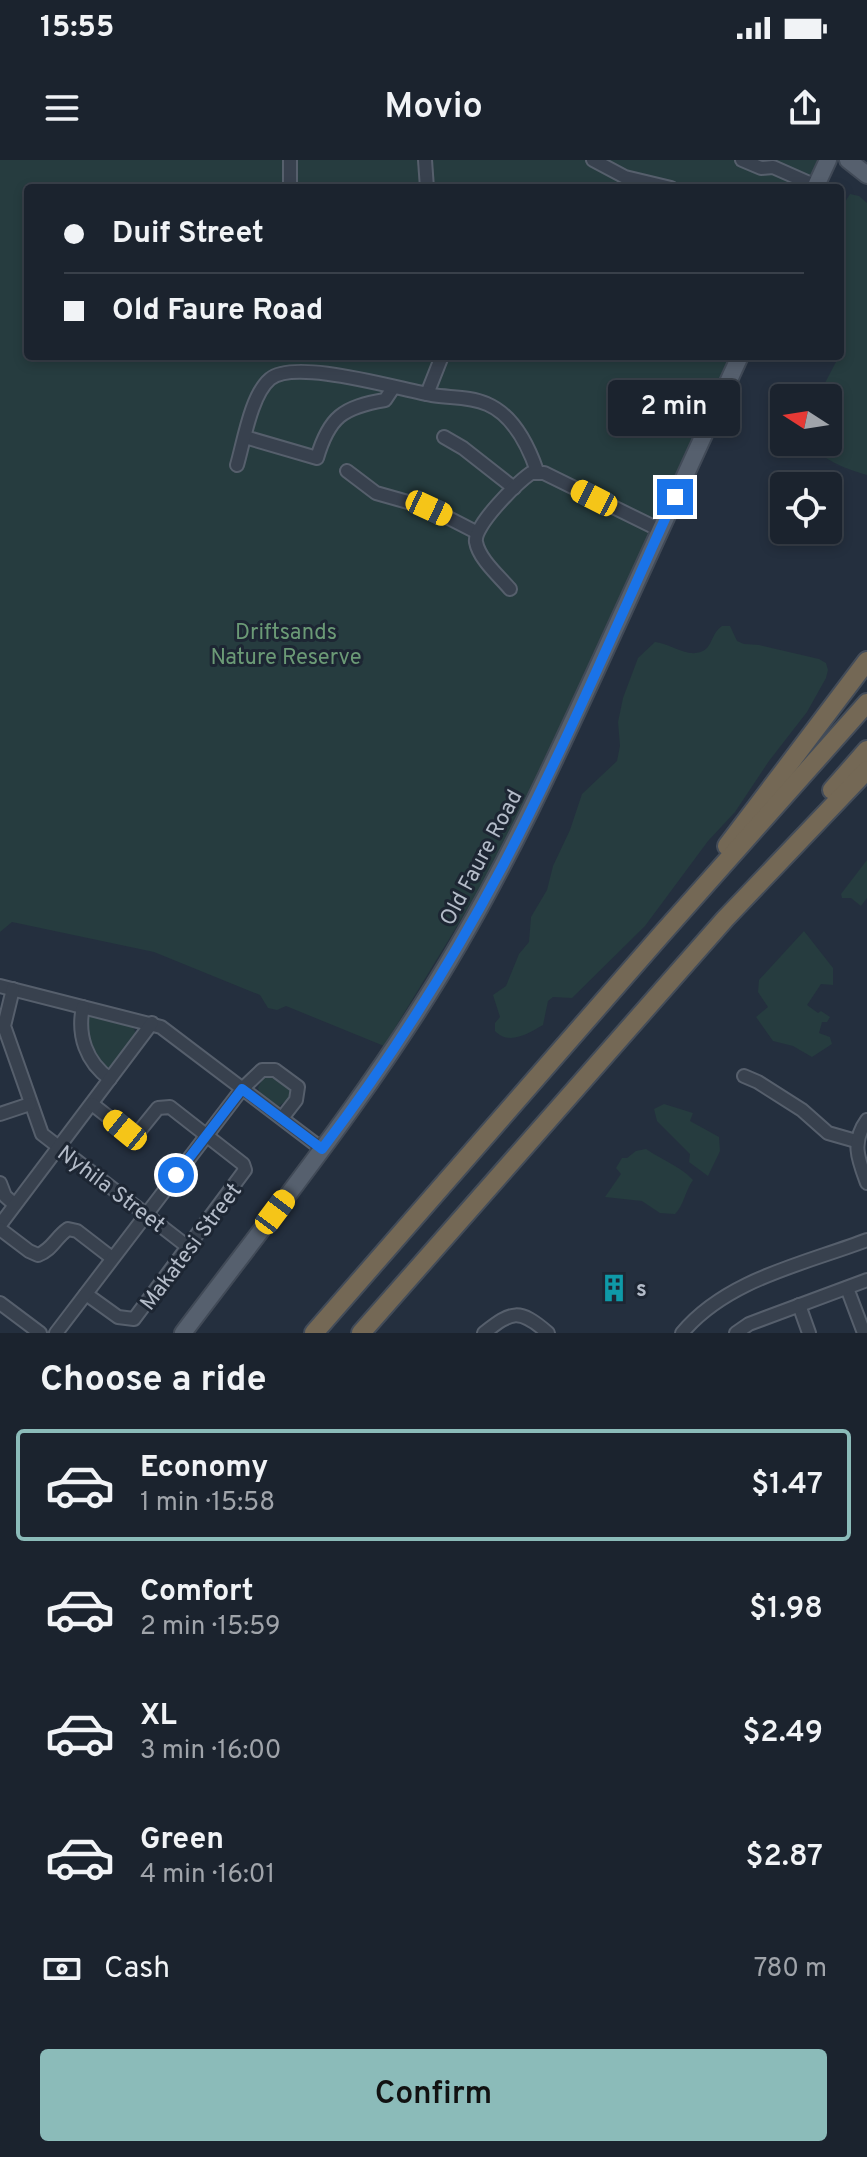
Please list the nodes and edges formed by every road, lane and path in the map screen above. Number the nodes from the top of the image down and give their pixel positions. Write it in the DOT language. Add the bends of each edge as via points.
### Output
graph roads {
  1 [pos="290,160"];
  2 [pos="425,160"];
  3 [pos="593,160"];
  4 [pos="742,160"];
  5 [pos="828,160"];
  6 [pos="848,160"];
  7 [pos="867,175"];
  8 [pos="290,184"];
  9 [pos="427,184"];
  10 [pos="654,184"];
  11 [pos="809,184"];
  12 [pos="816,184"];
  13 [pos="440,360"];
  14 [pos="738,360"];
  15 [pos="393,388"];
  16 [pos="427,394"];
  17 [pos="245,437"];
  18 [pos="444,437"];
  19 [pos="237,465"];
  20 [pos="347,471"];
  21 [pos="537,471"];
  22 [pos="514,488"];
  23 [pos="660,530"];
  24 [pos="476,532"];
  25 [pos="510,589"];
  26 [pos="867,661"];
  27 [pos="867,703"];
  28 [pos="867,750"];
  29 [pos="867,770"];
  30 [pos="725,919"];
  31 [pos="661,935"];
  32 [pos="6,988"];
  33 [pos="83,1007"];
  34 [pos="152,1023"];
  35 [pos="744,1076"];
  36 [pos="110,1079"];
  37 [pos="242,1089"];
  38 [pos="30,1104"];
  39 [pos="92,1104"];
  40 [pos="0,1114"];
  41 [pos="282,1118"];
  42 [pos="867,1120"];
  43 [pos="206,1136"];
  44 [pos="856,1141"];
  45 [pos="58,1148"];
  46 [pos="322,1149"];
  47 [pos="0,1183"];
  48 [pos="867,1183"];
  49 [pos="14,1204"];
  50 [pos="146,1215"];
  51 [pos="0,1227"];
  52 [pos="867,1240"];
  53 [pos="188,1247"];
  54 [pos="112,1258"];
  55 [pos="867,1280"];
  56 [pos="847,1288"];
  57 [pos="86,1294"];
  58 [pos="0,1303"];
  59 [pos="799,1305"];
  60 [pos="40,1333"];
  61 [pos="56,1333"];
  62 [pos="183,1333"];
  63 [pos="314,1333"];
  64 [pos="361,1333"];
  65 [pos="484,1333"];
  66 [pos="548,1333"];
  67 [pos="682,1333"];
  68 [pos="736,1333"];
  69 [pos="809,1333"];
  70 [pos="864,1333"];
  1 -- 8 [label="street"];
  2 -- 9 [label="street"];
  3 -- 10 [label="street" via="625,177"];
  4 -- 11 [label="street"];
  5 -- 12 [label="main road"];
  6 -- 7 [label="main road"];
  13 -- 16 [label="street"];
  14 -- 23 [label="main road, Old Faure Road"];
  15 -- 16 [label="street"];
  15 -- 17 [label="street" via="385,400 343,412 333,421 317,458"];
  15 -- 17 [label="street" via="346,376 282,373 262,387"];
  16 -- 21 [label="street" via="487,404 503,415"];
  17 -- 19 [label="street"];
  18 -- 22 [label="street"];
  20 -- 24 [label="street" via="376,493 429,508"];
  21 -- 22 [label="street"];
  21 -- 23 [label="street"];
  22 -- 24 [label="street"];
  23 -- 46 [label="main road, Old Faure Road" via="500,870 421,1008"];
  24 -- 25 [label="street" via="479,552"];
  26 -- 31 [label="highway"];
  27 -- 31 [label="highway"];
  28 -- 30 [label="highway"];
  29 -- 30 [label="highway"];
  30 -- 64 [label="highway"];
  31 -- 63 [label="highway"];
  32 -- 33 [label="street"];
  32 -- 38 [label="street, Nyhila Street" via="4,1026"];
  33 -- 34 [label="street"];
  33 -- 36 [label="street" via="80,1029 89,1059"];
  34 -- 36 [label="street"];
  34 -- 37 [label="street"];
  35 -- 44 [label="street" via="802,1110 828,1133"];
  36 -- 39 [label="street"];
  37 -- 41 [label="street"];
  37 -- 41 [label="street" via="267,1069 295,1083 298,1095"];
  37 -- 43 [label="street"];
  38 -- 40 [label="street"];
  38 -- 45 [label="street, Nyhila Street" via="42,1134"];
  39 -- 43 [label="street, Makatesi Street" via="134,1133 166,1106"];
  39 -- 45 [label="street"];
  41 -- 46 [label="street"];
  42 -- 44 [label="street"];
  43 -- 50 [label="street"];
  43 -- 53 [label="street, Makatesi Street" via="245,1170"];
  44 -- 48 [label="street"];
  45 -- 49 [label="street"];
  45 -- 50 [label="street, Nyhila Street"];
  46 -- 62 [label="main road, Old Faure Road"];
  47 -- 49 [label="street"];
  49 -- 51 [label="street"];
  50 -- 53 [label="street, Nyhila Street"];
  50 -- 54 [label="street"];
  51 -- 54 [label="street" via="38,1255 68,1229"];
  52 -- 67 [label="street" via="736,1289"];
  53 -- 57 [label="street, Makatesi Street" via="134,1319 118,1317"];
  54 -- 57 [label="street"];
  55 -- 56 [label="street"];
  56 -- 59 [label="street"];
  56 -- 70 [label="street"];
  57 -- 61 [label="street"];
  58 -- 60 [label="street"];
  59 -- 68 [label="street"];
  59 -- 69 [label="street"];
  65 -- 66 [label="street" via="514,1314"];
}
